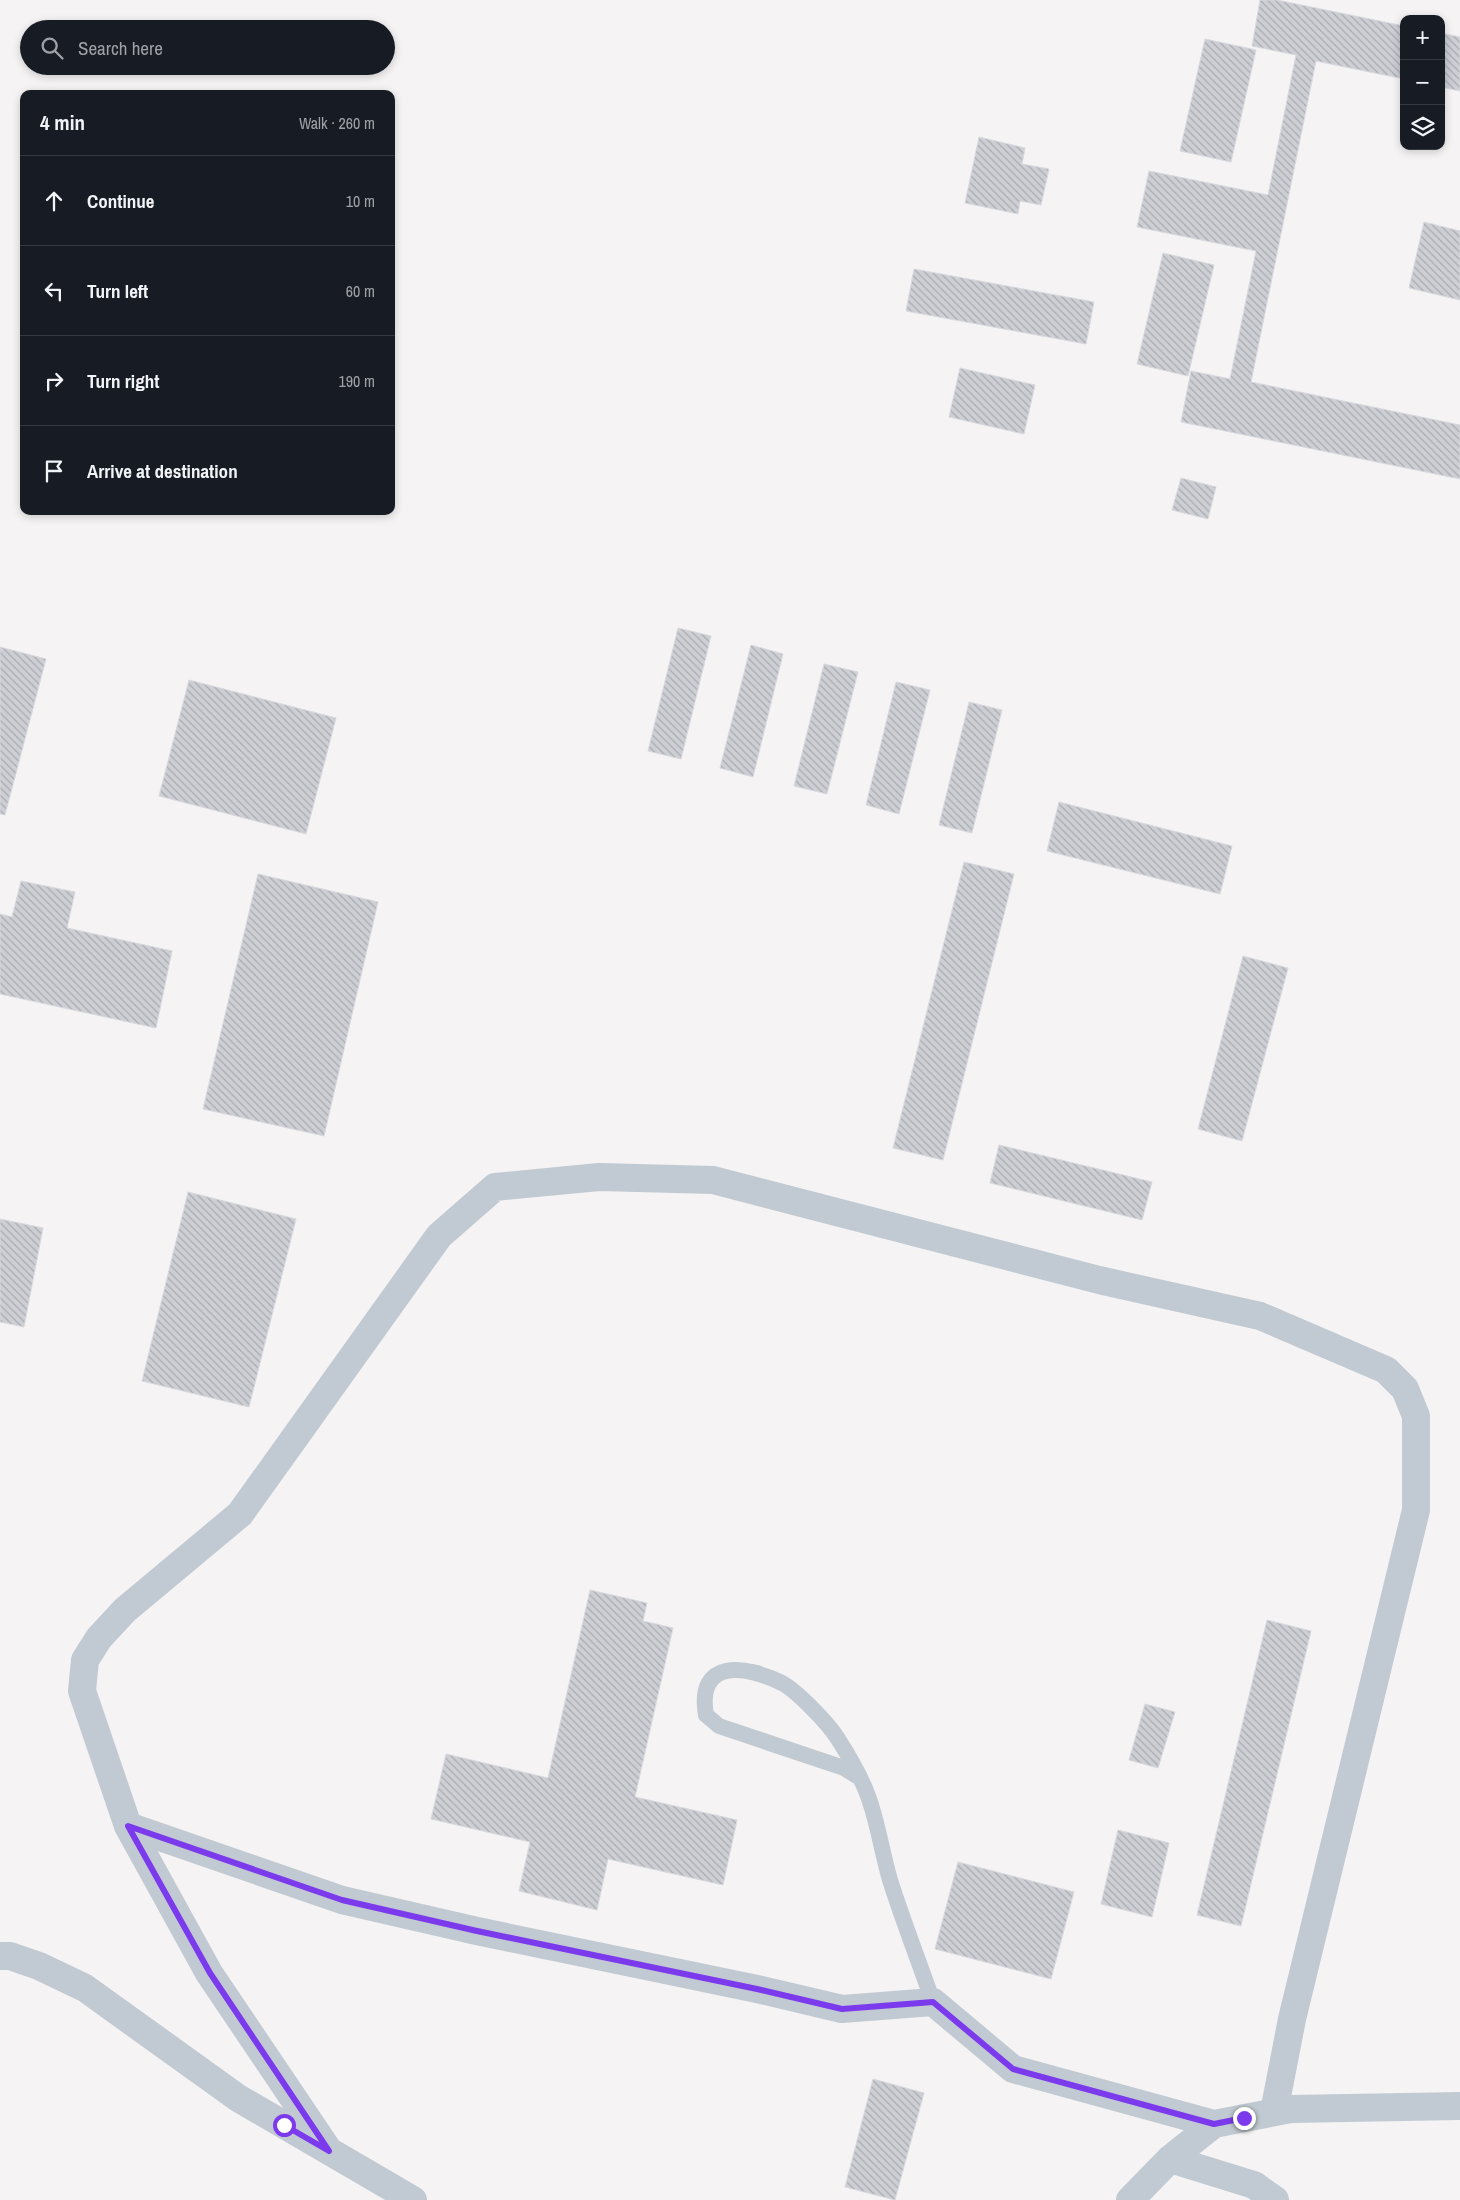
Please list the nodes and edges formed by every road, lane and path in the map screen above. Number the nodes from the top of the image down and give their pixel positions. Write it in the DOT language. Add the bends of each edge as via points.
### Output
graph roads {
  1 [pos="860,1778"];
  2 [pos="128,1826"];
  3 [pos="0,1956"];
  4 [pos="933,2002"];
  5 [pos="1460,2106"];
  6 [pos="1274,2112"];
  7 [pos="1214,2124"];
  8 [pos="329,2151"];
  9 [pos="1170,2159"];
  10 [pos="413,2200"];
  11 [pos="1130,2200"];
  12 [pos="1275,2200"];
  1 -- 1 [label="lane" via="838,1737 807,1703 783,1684 745,1669 724,1670 708,1682 703,1698 706,1715 720,1726 844,1768"];
  1 -- 4 [label="lane" via="868,1795 890,1880"];
  2 -- 4 [label="street" via="342,1900 477,1931 842,2009"];
  2 -- 6 [label="street" via="82,1691 85,1660 99,1638 126,1610 240,1514 439,1236 494,1187 599,1177 713,1180 1099,1280 1260,1316 1386,1370 1405,1388 1416,1416 1416,1510 1292,2019"];
  2 -- 8 [label="street" via="210,1973"];
  3 -- 8 [label="street" via="39,1966 85,1988 238,2098"];
  4 -- 7 [label="street" via="1013,2069"];
  5 -- 6 [label="street"];
  6 -- 7 [label="street"];
  7 -- 9 [label="street"];
  8 -- 10 [label="street"];
  9 -- 11 [label="street"];
  9 -- 12 [label="street" via="1254,2185"];
}
